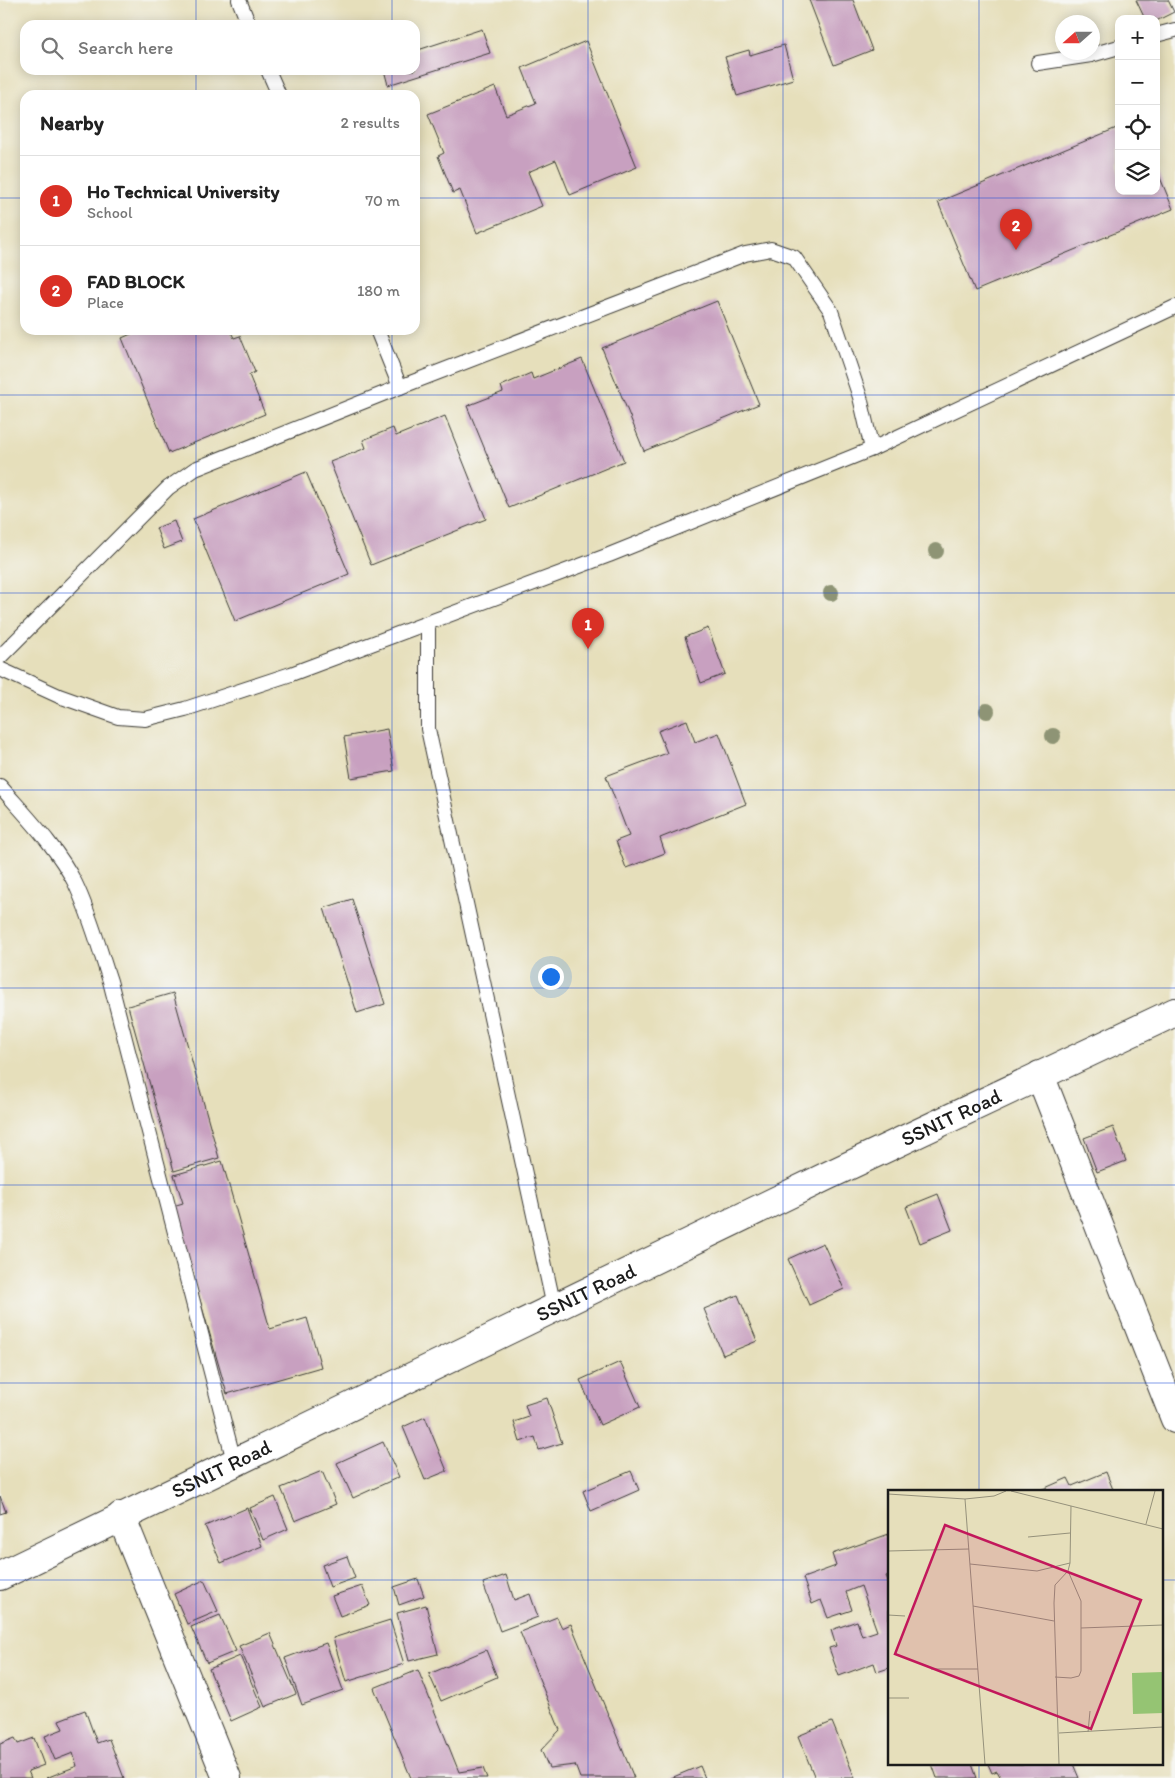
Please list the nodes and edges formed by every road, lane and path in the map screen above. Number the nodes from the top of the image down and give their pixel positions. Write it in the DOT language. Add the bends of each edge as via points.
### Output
graph roads {
  1 [pos="239,0"];
  2 [pos="247,20"];
  3 [pos="1175,30"];
  4 [pos="1160,34"];
  5 [pos="1115,48"];
  6 [pos="1038,63"];
  7 [pos="270,75"];
  8 [pos="277,90"];
  9 [pos="1175,307"];
  10 [pos="379,335"];
  11 [pos="400,387"];
  12 [pos="872,449"];
  13 [pos="428,624"];
  14 [pos="0,657"];
  15 [pos="0,669"];
  16 [pos="0,786"];
  17 [pos="1175,1012"];
  18 [pos="1040,1075"];
  19 [pos="554,1307"];
  20 [pos="1175,1419"];
  21 [pos="234,1461"];
  22 [pos="121,1516"];
  23 [pos="0,1576"];
  24 [pos="228,1778"];
  1 -- 2 [label="lane"];
  3 -- 4 [label="lane"];
  5 -- 6 [label="lane"];
  7 -- 8 [label="lane"];
  9 -- 12 [label="lane"];
  10 -- 11 [label="lane"];
  11 -- 12 [label="lane" via="745,254 771,249 794,257 831,311 860,397"];
  11 -- 14 [label="lane" via="195,469 168,488"];
  12 -- 13 [label="lane"];
  13 -- 15 [label="lane" via="185,710 145,720 91,709"];
  13 -- 19 [label="lane" via="428,729"];
  16 -- 21 [label="lane" via="60,859 86,907 110,981"];
  17 -- 18 [label="street, SSNIT Road"];
  18 -- 19 [label="street, SSNIT Road"];
  18 -- 20 [label="street"];
  19 -- 21 [label="street, SSNIT Road"];
  21 -- 22 [label="street, SSNIT Road"];
  22 -- 23 [label="street, SSNIT Road"];
  22 -- 24 [label="street"];
}
